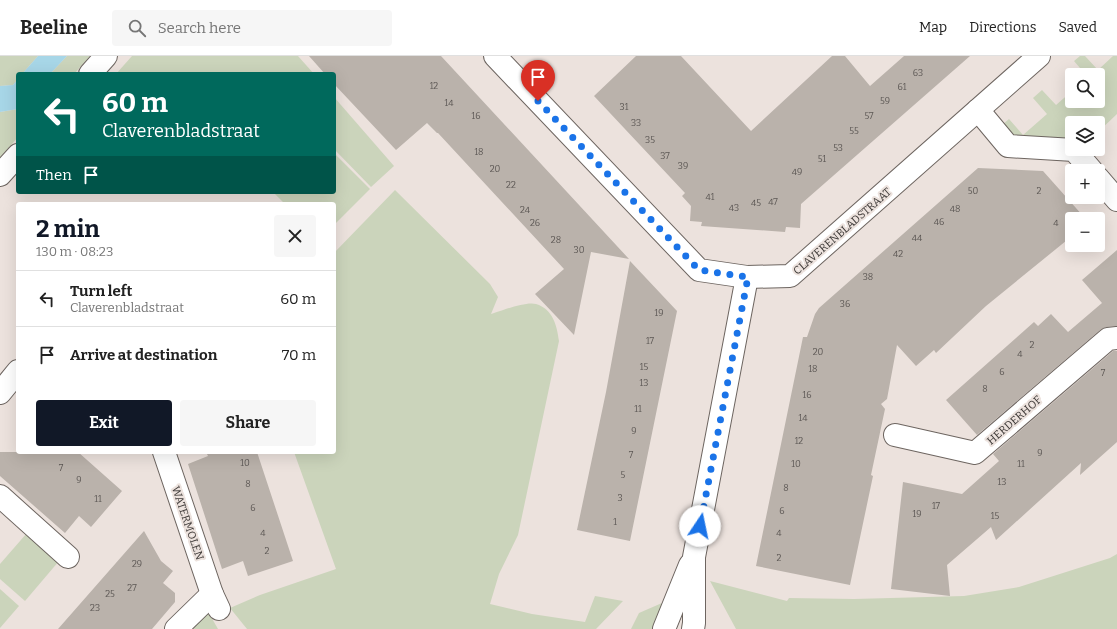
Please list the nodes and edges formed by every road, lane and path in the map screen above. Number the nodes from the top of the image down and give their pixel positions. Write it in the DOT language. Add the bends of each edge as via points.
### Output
graph roads {
  1 [pos="106,56"];
  2 [pos="496,56"];
  3 [pos="1037,57"];
  4 [pos="92,72"];
  5 [pos="978,110"];
  6 [pos="16,157"];
  7 [pos="1086,164"];
  8 [pos="0,175"];
  9 [pos="1105,186"];
  10 [pos="1117,200"];
  11 [pos="748,277"];
  12 [pos="1117,338"];
  13 [pos="16,373"];
  14 [pos="0,393"];
  15 [pos="895,435"];
  16 [pos="165,454"];
  17 [pos="0,496"];
  18 [pos="68,557"];
  19 [pos="694,557"];
  20 [pos="176,629"];
  21 [pos="664,629"];
  22 [pos="693,629"];
  1 -- 4 [label="street"];
  2 -- 11 [label="street, CLAVERENBLADSTRAAT" via="699,270"];
  3 -- 5 [label="street, CLAVERENBLADSTRAAT"];
  5 -- 7 [label="street" via="1008,146 1074,150"];
  5 -- 11 [label="street, CLAVERENBLADSTRAAT" via="790,276"];
  6 -- 8 [label="street"];
  9 -- 10 [label="street"];
  11 -- 19 [label="street"];
  12 -- 15 [label="street, HERDERHOF" via="1108,339 975,453"];
  13 -- 14 [label="street"];
  16 -- 20 [label="street, WATERMOLEN" via="215,601"];
  17 -- 18 [label="street"];
  19 -- 21 [label="street"];
  19 -- 22 [label="street"];
}
